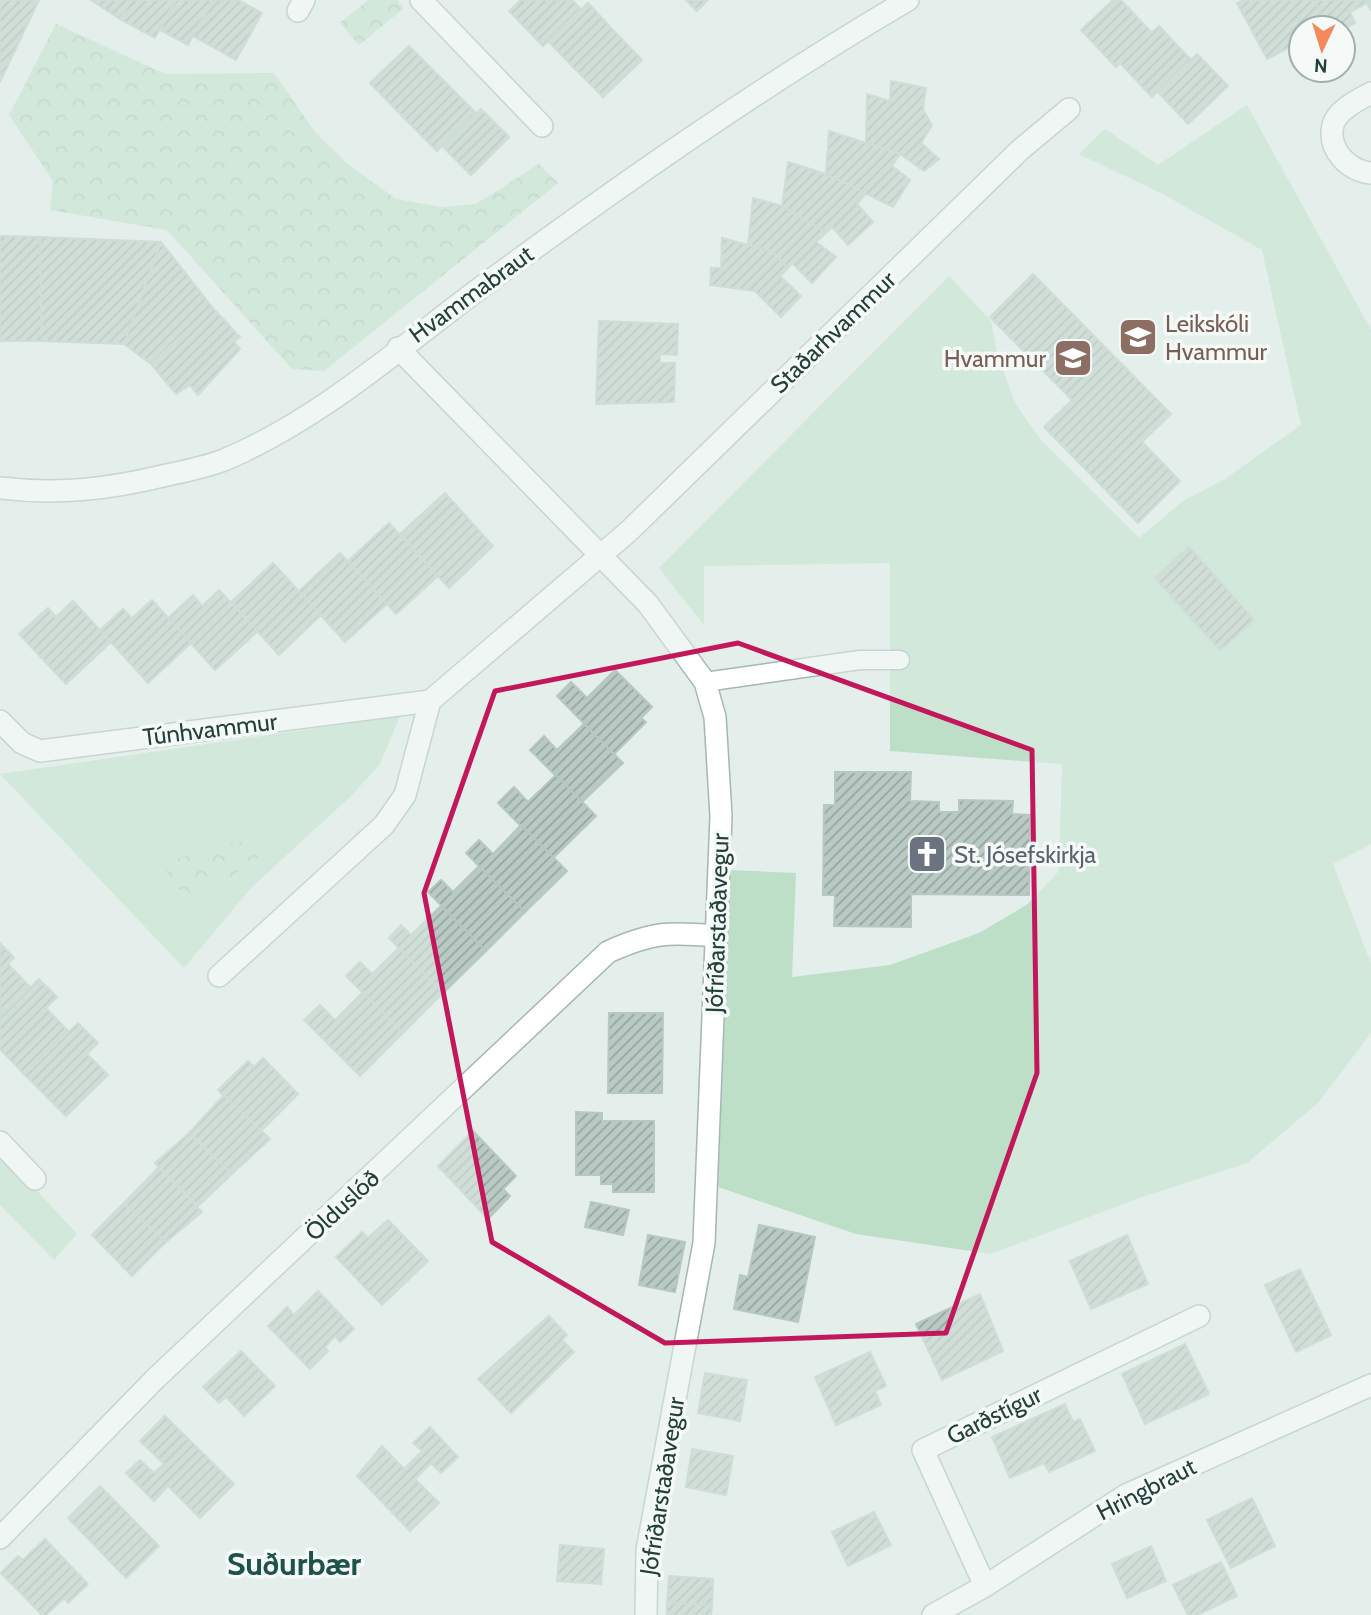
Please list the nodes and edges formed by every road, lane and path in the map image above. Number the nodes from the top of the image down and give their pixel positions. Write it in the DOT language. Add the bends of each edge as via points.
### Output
graph roads {
  1 [pos="421,0"];
  2 [pos="908,0"];
  3 [pos="1371,93"];
  4 [pos="1069,109"];
  5 [pos="541,126"];
  6 [pos="1371,173"];
  7 [pos="398,348"];
  8 [pos="0,488"];
  9 [pos="600,557"];
  10 [pos="900,660"];
  11 [pos="705,682"];
  12 [pos="430,701"];
  13 [pos="0,722"];
  14 [pos="715,936"];
  15 [pos="219,976"];
  16 [pos="0,1142"];
  17 [pos="35,1179"];
  18 [pos="1199,1316"];
  19 [pos="1371,1385"];
  20 [pos="0,1538"];
  21 [pos="985,1586"];
  22 [pos="646,1615"];
  23 [pos="933,1615"];
  1 -- 5 [label="street"];
  2 -- 7 [label="street, Hvammabraut" via="669,151"];
  3 -- 6 [label="street" via="1342,111 1333,125 1339,155 1349,166"];
  4 -- 9 [label="street, Staðarhvammur" via="1020,150"];
  7 -- 8 [label="street, Hvammabraut" via="342,394 222,461 91,491"];
  7 -- 9 [label="street, Jófríðarstaðavegur"];
  9 -- 11 [label="street, Jófríðarstaðavegur" via="648,604"];
  9 -- 12 [label="street"];
  10 -- 11 [label="lane" via="860,660"];
  11 -- 14 [label="street, Jófríðarstaðavegur" via="715,718 721,816"];
  12 -- 13 [label="street, Túnhvammur" via="40,751 22,743"];
  12 -- 15 [label="street" via="405,795 384,825"];
  14 -- 20 [label="street, Ölduslóð" via="666,932 608,952 155,1379"];
  14 -- 22 [label="street, Jófríðarstaðavegur" via="704,1243 647,1550"];
  16 -- 17 [label="street"];
  18 -- 21 [label="street, Garðstígur" via="923,1450"];
  19 -- 21 [label="street, Hringbraut" via="1126,1495"];
  21 -- 23 [label="street, Hringbraut"];
}
